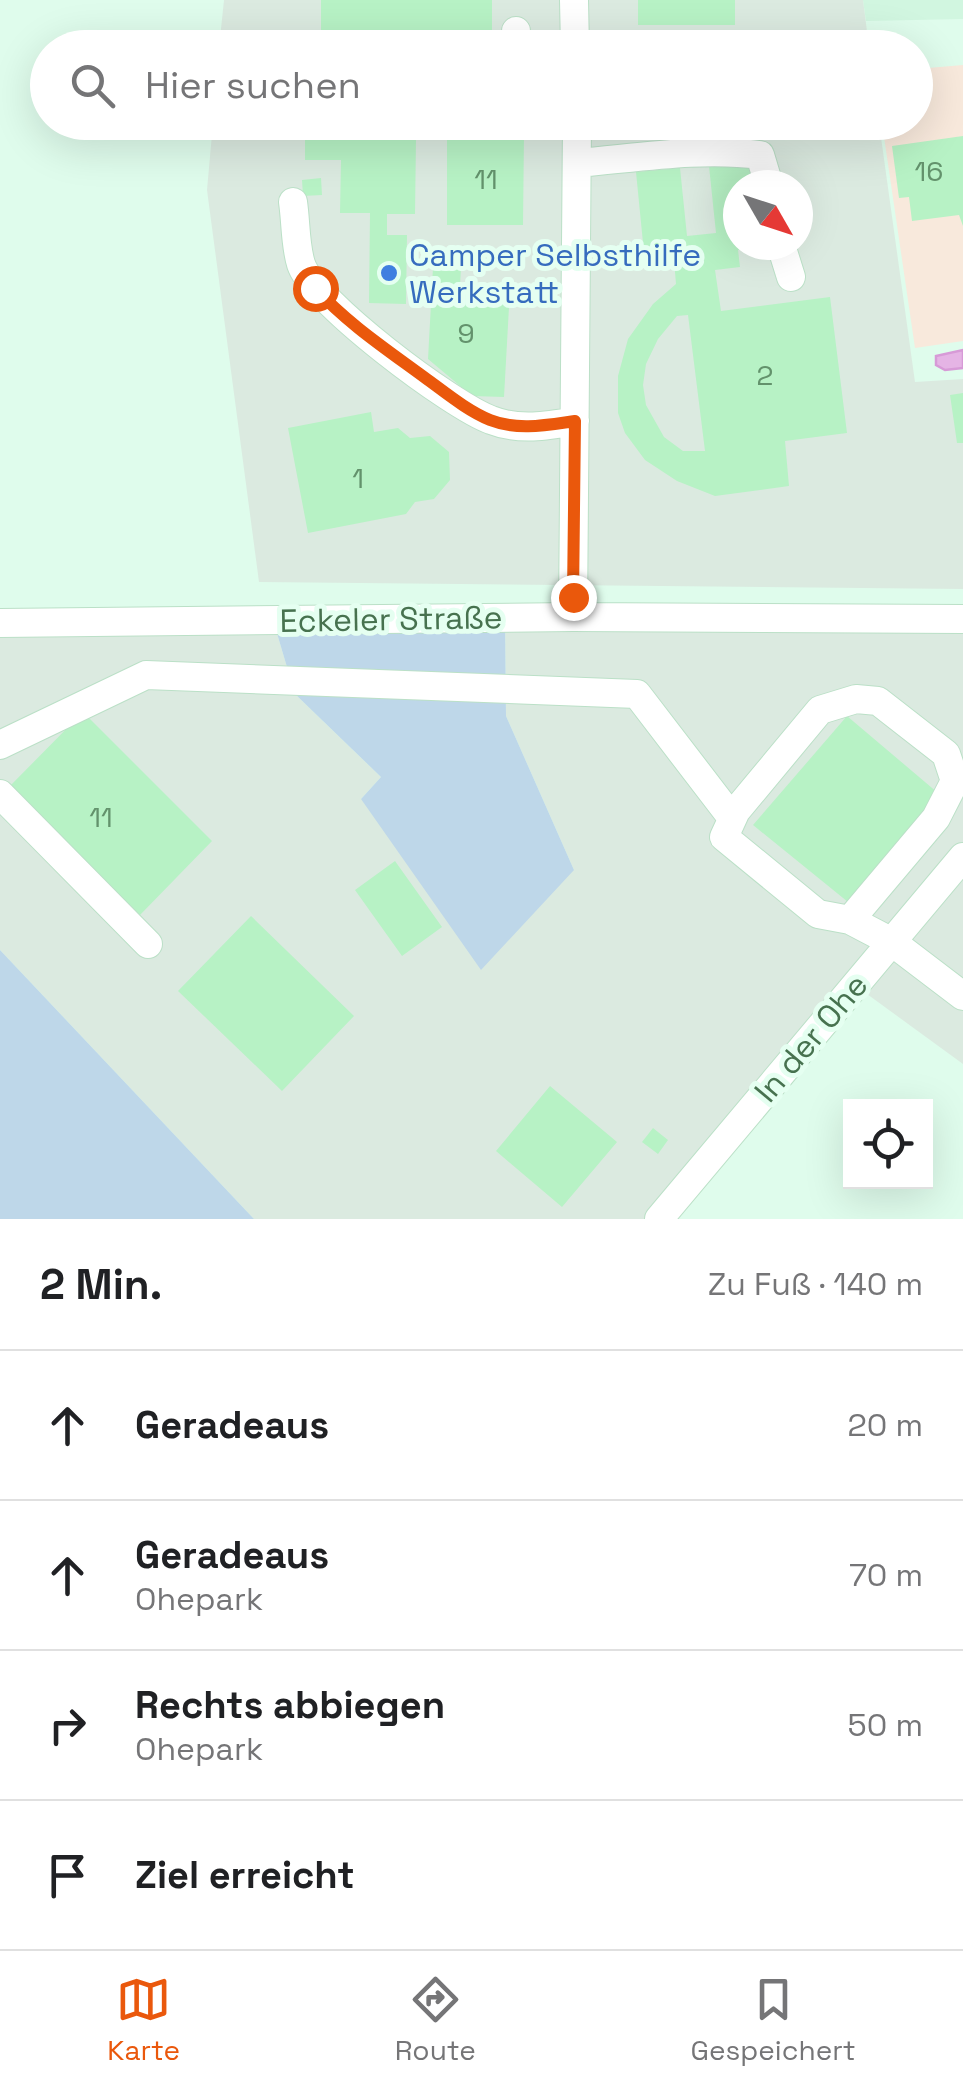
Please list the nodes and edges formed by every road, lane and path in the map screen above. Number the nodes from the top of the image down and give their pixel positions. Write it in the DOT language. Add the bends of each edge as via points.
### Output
graph roads {
  1 [pos="574,0"];
  2 [pos="575,30"];
  3 [pos="574,140"];
  4 [pos="578,163"];
  5 [pos="764,170"];
  6 [pos="293,202"];
  7 [pos="786,260"];
  8 [pos="791,277"];
  9 [pos="575,421"];
  10 [pos="573,616"];
  11 [pos="963,619"];
  12 [pos="0,623"];
  13 [pos="0,744"];
  14 [pos="0,794"];
  15 [pos="732,818"];
  16 [pos="963,858"];
  17 [pos="850,920"];
  18 [pos="892,942"];
  19 [pos="148,944"];
  20 [pos="963,996"];
  21 [pos="659,1219"];
  1 -- 2 [label="street"];
  3 -- 4 [label="street"];
  4 -- 5 [label="street" via="752,154 760,155"];
  4 -- 9 [label="street"];
  6 -- 9 [label="street" via="301,265 336,312 491,420 532,428"];
  7 -- 8 [label="street"];
  9 -- 10 [label="street"];
  10 -- 11 [label="street, Eckeler Straße"];
  10 -- 12 [label="street, Eckeler Straße"];
  13 -- 15 [label="street" via="146,675 637,694"];
  14 -- 19 [label="street"];
  15 -- 17 [label="street" via="724,837 818,914"];
  15 -- 17 [label="street" via="820,710 856,699 878,701 946,754 956,780 936,818"];
  16 -- 18 [label="street, In der Ohe"];
  17 -- 18 [label="street"];
  18 -- 20 [label="street"];
  18 -- 21 [label="street, In der Ohe"];
}
